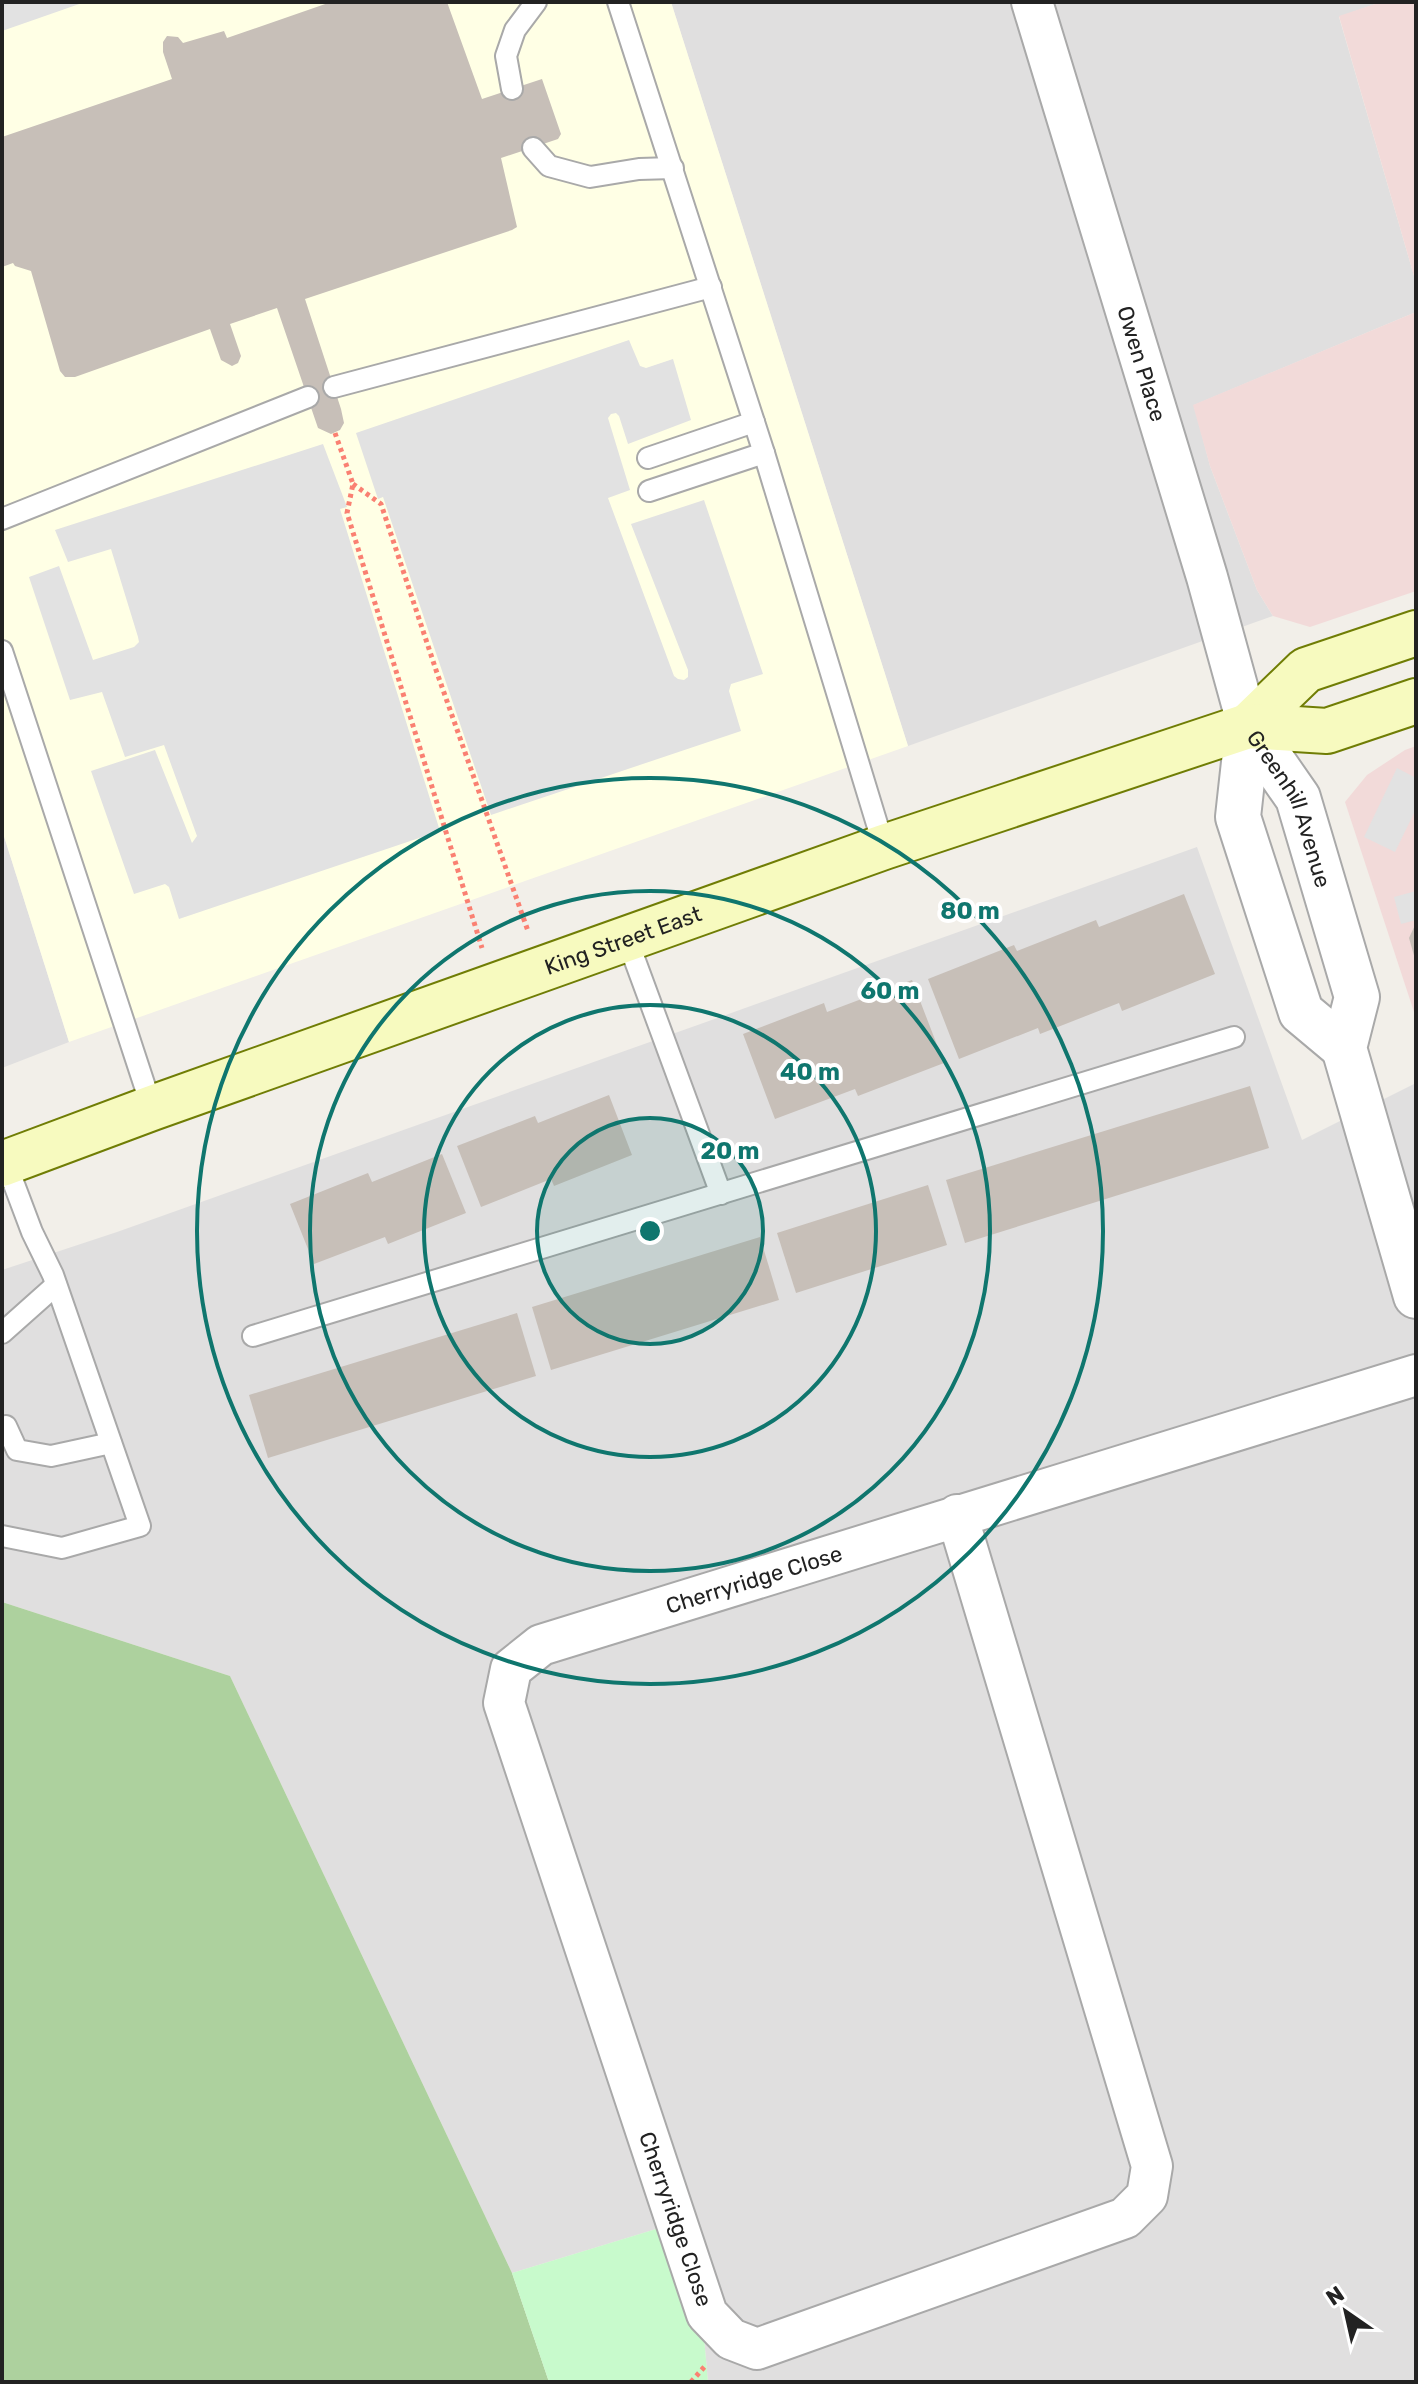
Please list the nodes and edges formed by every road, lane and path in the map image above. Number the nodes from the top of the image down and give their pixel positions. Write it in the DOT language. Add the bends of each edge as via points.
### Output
graph roads {
  1 [pos="536,2"];
  2 [pos="618,2"];
  3 [pos="1032,2"];
  4 [pos="512,89"];
  5 [pos="533,148"];
  6 [pos="673,168"];
  7 [pos="711,287"];
  8 [pos="334,387"];
  9 [pos="308,397"];
  10 [pos="754,422"];
  11 [pos="335,433"];
  12 [pos="764,453"];
  13 [pos="648,458"];
  14 [pos="353,484"];
  15 [pos="649,491"];
  16 [pos="2,519"];
  17 [pos="1416,633"];
  18 [pos="2,651"];
  19 [pos="1416,701"];
  20 [pos="1248,726"];
  21 [pos="884,847"];
  22 [pos="627,939"];
  23 [pos="543,969"];
  24 [pos="494,986"];
  25 [pos="1234,1037"];
  26 [pos="1344,1048"];
  27 [pos="152,1108"];
  28 [pos="4,1164"];
  29 [pos="721,1194"];
  30 [pos="56,1285"];
  31 [pos="1416,1296"];
  32 [pos="2,1333"];
  33 [pos="253,1336"];
  34 [pos="1416,1375"];
  35 [pos="6,1426"];
  36 [pos="111,1443"];
  37 [pos="957,1515"];
  38 [pos="2,1536"];
  1 -- 4 [label="lane" via="515,30 506,56"];
  2 -- 6 [label="lane"];
  3 -- 20 [label="street, Owen Place"];
  5 -- 6 [label="lane" via="549,166 590,177"];
  6 -- 7 [label="lane"];
  7 -- 8 [label="lane"];
  7 -- 10 [label="lane"];
  9 -- 16 [label="lane"];
  10 -- 12 [label="lane"];
  10 -- 13 [label="lane"];
  11 -- 14 [label="path"];
  12 -- 15 [label="lane"];
  12 -- 21 [label="lane"];
  14 -- 23 [label="path" via="381,504"];
  14 -- 24 [label="path" via="347,513"];
  17 -- 20 [label="main road, King Street East" via="1306,670"];
  18 -- 27 [label="lane"];
  19 -- 20 [label="main road, King Street East" via="1327,731"];
  20 -- 21 [label="main road, King Street East"];
  20 -- 26 [label="street, Greenhill Avenue" via="1298,798 1357,997"];
  20 -- 26 [label="street, Greenhill Avenue" via="1238,817 1301,1012"];
  21 -- 22 [label="main road, King Street East"];
  22 -- 23 [label="main road, King Street East"];
  22 -- 29 [label="lane"];
  23 -- 24 [label="main road, King Street East"];
  24 -- 27 [label="main road, King Street East"];
  25 -- 29 [label="lane"];
  26 -- 31 [label="street"];
  27 -- 28 [label="main road, King Street East"];
  28 -- 30 [label="lane"];
  29 -- 33 [label="lane"];
  30 -- 32 [label="lane"];
  30 -- 36 [label="lane"];
  34 -- 37 [label="street, Cherryridge Close"];
  35 -- 36 [label="lane" via="17,1450 51,1456"];
  36 -- 38 [label="lane" via="140,1526 62,1548"];
  37 -- 37 [label="street, Cherryridge Close" via="541,1645 511,1669 504,1703 707,2314 731,2339 757,2349 1125,2218 1147,2196 1152,2166"];
}
